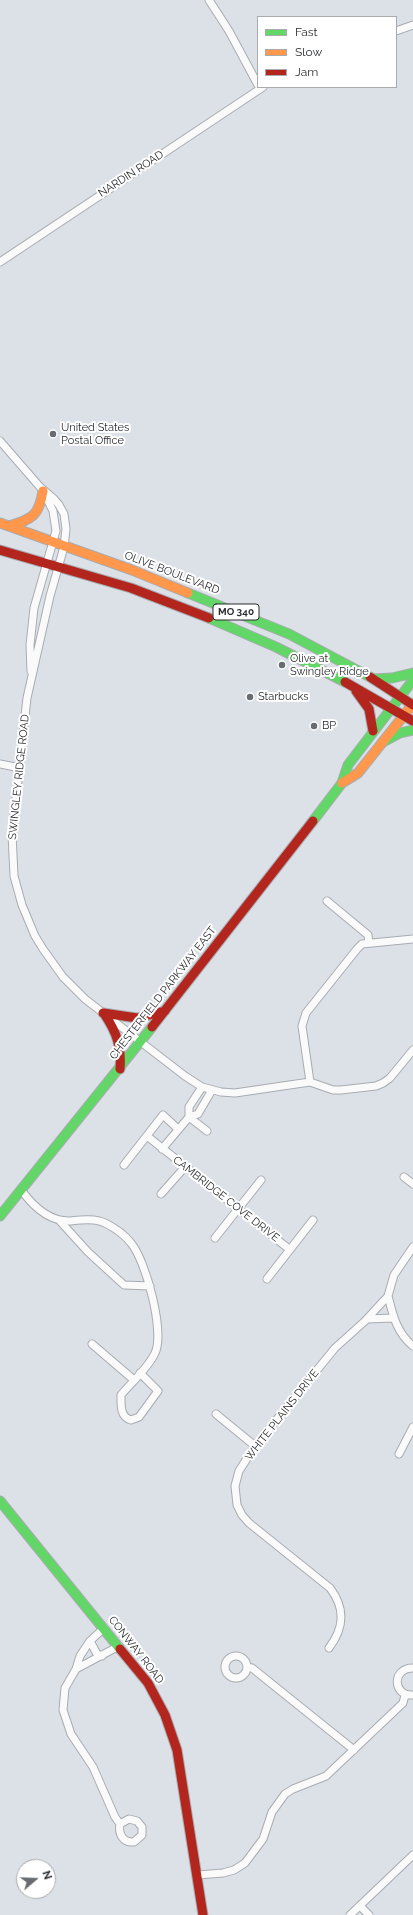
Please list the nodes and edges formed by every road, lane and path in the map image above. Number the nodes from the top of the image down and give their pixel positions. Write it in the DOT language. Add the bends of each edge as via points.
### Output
graph roads {
  1 [pos="209,0"];
  2 [pos="413,25"];
  3 [pos="397,31"];
  4 [pos="257,82"];
  5 [pos="259,88"];
  6 [pos="0,262"];
  7 [pos="0,441"];
  8 [pos="43,491"];
  9 [pos="4,525"];
  10 [pos="53,543"];
  11 [pos="64,547"];
  12 [pos="0,550"];
  13 [pos="46,563"];
  14 [pos="59,567"];
  15 [pos="413,673"];
  16 [pos="31,679"];
  17 [pos="373,679"];
  18 [pos="413,680"];
  19 [pos="354,687"];
  20 [pos="400,696"];
  21 [pos="413,704"];
  22 [pos="391,708"];
  23 [pos="404,716"];
  24 [pos="413,721"];
  25 [pos="413,730"];
  26 [pos="373,731"];
  27 [pos="383,742"];
  28 [pos="0,764"];
  29 [pos="20,768"];
  30 [pos="342,783"];
  31 [pos="327,901"];
  32 [pos="413,939"];
  33 [pos="369,943"];
  34 [pos="165,1011"];
  35 [pos="104,1014"];
  36 [pos="141,1042"];
  37 [pos="413,1050"];
  38 [pos="120,1069"];
  39 [pos="310,1082"];
  40 [pos="202,1087"];
  41 [pos="212,1090"];
  42 [pos="189,1117"];
  43 [pos="178,1129"];
  44 [pos="208,1131"];
  45 [pos="147,1136"];
  46 [pos="162,1149"];
  47 [pos="124,1165"];
  48 [pos="185,1167"];
  49 [pos="404,1177"];
  50 [pos="261,1180"];
  51 [pos="413,1184"];
  52 [pos="22,1191"];
  53 [pos="161,1194"];
  54 [pos="239,1209"];
  55 [pos="0,1216"];
  56 [pos="59,1220"];
  57 [pos="313,1220"];
  58 [pos="215,1238"];
  59 [pos="413,1247"];
  60 [pos="289,1249"];
  61 [pos="267,1279"];
  62 [pos="150,1286"];
  63 [pos="388,1296"];
  64 [pos="393,1318"];
  65 [pos="367,1319"];
  66 [pos="92,1344"];
  67 [pos="413,1346"];
  68 [pos="140,1373"];
  69 [pos="134,1380"];
  70 [pos="216,1414"];
  71 [pos="413,1427"];
  72 [pos="255,1446"];
  73 [pos="399,1454"];
  74 [pos="0,1501"];
  75 [pos="104,1628"];
  76 [pos="90,1641"];
  77 [pos="119,1646"];
  78 [pos="329,1648"];
  79 [pos="102,1656"];
  80 [pos="246,1667"];
  81 [pos="413,1668"];
  82 [pos="76,1669"];
  83 [pos="409,1695"];
  84 [pos="354,1750"];
  85 [pos="120,1824"];
  86 [pos="413,1855"];
  87 [pos="198,1875"];
  88 [pos="360,1906"];
  89 [pos="204,1915"];
  90 [pos="350,1915"];
  91 [pos="369,1915"];
  1 -- 4 [label="street"];
  2 -- 3 [label="street"];
  5 -- 6 [label="street, NARDIN ROAD"];
  7 -- 8 [label="street, SWINGLEY RIDGE ROAD"];
  8 -- 9 [label="street" via="38,513 26,520"];
  8 -- 10 [label="street, SWINGLEY RIDGE ROAD" via="53,511 56,525"];
  8 -- 11 [label="street, SWINGLEY RIDGE ROAD" via="54,499 64,514"];
  9 -- 10 [label="street, OLIVE BOULEVARD / MO 340"];
  10 -- 11 [label="street, OLIVE BOULEVARD / MO 340"];
  10 -- 13 [label="street, SWINGLEY RIDGE ROAD"];
  11 -- 14 [label="street, SWINGLEY RIDGE ROAD"];
  11 -- 17 [label="street, OLIVE BOULEVARD / MO 340" via="168,584 289,634"];
  12 -- 13 [label="street, MO 340"];
  13 -- 14 [label="street, MO 340"];
  13 -- 16 [label="street, SWINGLEY RIDGE ROAD" via="32,620"];
  14 -- 16 [label="street, SWINGLEY RIDGE ROAD"];
  14 -- 19 [label="street, MO 340" via="131,588 183,608 252,637"];
  15 -- 17 [label="street"];
  16 -- 29 [label="street, SWINGLEY RIDGE ROAD"];
  17 -- 20 [label="street, OLIVE BOULEVARD / MO 340"];
  18 -- 20 [label="street, CHESTERFIELD PARKWAY EAST"];
  19 -- 22 [label="street, MO 340"];
  19 -- 26 [label="street" via="369,709"];
  20 -- 21 [label="street, OLIVE BOULEVARD / MO 340"];
  20 -- 22 [label="street, CHESTERFIELD PARKWAY EAST"];
  21 -- 23 [label="street, CHESTERFIELD PARKWAY EAST"];
  22 -- 23 [label="street, MO 340"];
  22 -- 26 [label="street, CHESTERFIELD PARKWAY EAST"];
  23 -- 24 [label="street, MO 340"];
  23 -- 27 [label="street, CHESTERFIELD PARKWAY EAST"];
  25 -- 27 [label="street" via="400,733"];
  26 -- 30 [label="street, CHESTERFIELD PARKWAY EAST" via="348,765"];
  27 -- 30 [label="street, CHESTERFIELD PARKWAY EAST" via="358,773"];
  28 -- 29 [label="street"];
  29 -- 35 [label="street, SWINGLEY RIDGE ROAD" via="12,840 14,876 22,905 35,936 63,977 83,998"];
  30 -- 34 [label="street, CHESTERFIELD PARKWAY EAST"];
  31 -- 33 [label="street" via="368,935"];
  32 -- 33 [label="street"];
  33 -- 39 [label="street" via="357,948 306,1013 302,1026"];
  34 -- 35 [label="street" via="137,1018"];
  34 -- 36 [label="street, CHESTERFIELD PARKWAY EAST"];
  35 -- 36 [label="street, SWINGLEY RIDGE ROAD"];
  35 -- 38 [label="street" via="117,1032"];
  36 -- 38 [label="street, CHESTERFIELD PARKWAY EAST"];
  36 -- 40 [label="street, SWINGLEY RIDGE ROAD"];
  37 -- 39 [label="street" via="390,1078 376,1086 333,1090"];
  38 -- 52 [label="street, CHESTERFIELD PARKWAY EAST"];
  39 -- 41 [label="street, SWINGLEY RIDGE ROAD" via="235,1093"];
  40 -- 41 [label="street, SWINGLEY RIDGE ROAD"];
  40 -- 42 [label="street, CAMBRIDGE COVE DRIVE" via="189,1107"];
  41 -- 42 [label="street, CAMBRIDGE COVE DRIVE" via="198,1114"];
  42 -- 43 [label="street, CAMBRIDGE COVE DRIVE"];
  42 -- 44 [label="street"];
  43 -- 45 [label="street" via="163,1115"];
  43 -- 46 [label="street, CAMBRIDGE COVE DRIVE"];
  45 -- 46 [label="street, CAMBRIDGE COVE DRIVE"];
  45 -- 47 [label="street"];
  46 -- 48 [label="street, CAMBRIDGE COVE DRIVE"];
  48 -- 53 [label="street"];
  48 -- 54 [label="street, CAMBRIDGE COVE DRIVE"];
  49 -- 51 [label="street"];
  50 -- 54 [label="street"];
  52 -- 55 [label="street, CHESTERFIELD PARKWAY EAST"];
  52 -- 56 [label="street" via="33,1205"];
  54 -- 58 [label="street"];
  54 -- 60 [label="street, CAMBRIDGE COVE DRIVE"];
  56 -- 62 [label="street" via="88,1252 124,1284"];
  56 -- 62 [label="street" via="102,1222 118,1230 131,1243 143,1262"];
  57 -- 60 [label="street"];
  59 -- 63 [label="street, WHITE PLAINS DRIVE" via="394,1275"];
  60 -- 61 [label="street"];
  62 -- 68 [label="street" via="158,1342 155,1353"];
  63 -- 64 [label="street"];
  63 -- 65 [label="street, WHITE PLAINS DRIVE"];
  64 -- 65 [label="street"];
  64 -- 67 [label="street" via="406,1340"];
  65 -- 72 [label="street, WHITE PLAINS DRIVE" via="335,1348"];
  66 -- 69 [label="street"];
  68 -- 69 [label="street"];
  68 -- 69 [label="street" via="158,1392 139,1417 131,1420 122,1412 121,1395"];
  70 -- 72 [label="street"];
  71 -- 73 [label="street"];
  72 -- 78 [label="street, WHITE PLAINS DRIVE" via="236,1478 237,1505 249,1523 330,1588 335,1595 341,1611 341,1621 338,1635"];
  74 -- 75 [label="street, CONWAY ROAD"];
  75 -- 76 [label="street"];
  75 -- 77 [label="street, CONWAY ROAD"];
  76 -- 79 [label="street" via="97,1654"];
  76 -- 82 [label="street" via="80,1656"];
  77 -- 79 [label="street"];
  77 -- 87 [label="street, CONWAY ROAD" via="158,1699 172,1730"];
  79 -- 82 [label="street"];
  80 -- 84 [label="street" via="252,1668"];
  81 -- 83 [label="street" via="404,1669 397,1680 399,1689"];
  82 -- 85 [label="street" via="65,1688 63,1698 66,1723 95,1772"];
  83 -- 84 [label="street"];
  84 -- 87 [label="street" via="326,1776 285,1794 272,1812 263,1839 246,1863 223,1873"];
  86 -- 88 [label="street"];
  87 -- 89 [label="street, CONWAY ROAD"];
  88 -- 90 [label="street"];
  88 -- 91 [label="street"];
}
